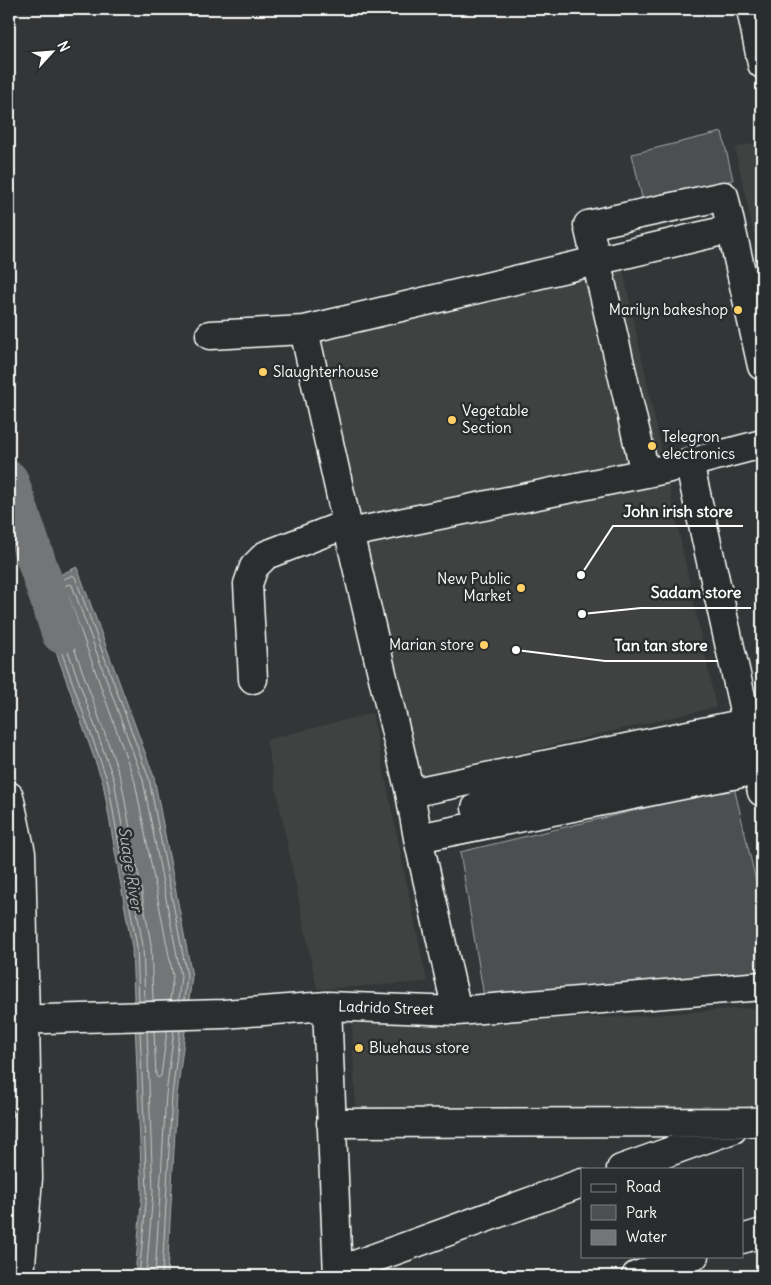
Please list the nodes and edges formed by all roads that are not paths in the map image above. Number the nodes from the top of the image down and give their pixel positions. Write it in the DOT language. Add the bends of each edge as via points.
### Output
graph roads {
  1 [pos="751,9"];
  2 [pos="762,64"];
  3 [pos="731,229"];
  4 [pos="596,261"];
  5 [pos="304,330"];
  6 [pos="210,335"];
  7 [pos="762,366"];
  8 [pos="762,444"];
  9 [pos="689,462"];
  10 [pos="644,473"];
  11 [pos="349,529"];
  12 [pos="253,679"];
  13 [pos="748,734"];
  14 [pos="760,781"];
  15 [pos="410,793"];
  16 [pos="9,796"];
  17 [pos="417,830"];
  18 [pos="762,986"];
  19 [pos="327,1006"];
  20 [pos="457,1011"];
  21 [pos="17,1019"];
  22 [pos="756,1122"];
  23 [pos="331,1123"];
  24 [pos="624,1168"];
  25 [pos="581,1183"];
  26 [pos="762,1233"];
  27 [pos="744,1238"];
  28 [pos="688,1258"];
  29 [pos="338,1274"];
  30 [pos="20,1276"];
  31 [pos="636,1276"];
  1 -- 2 [label="street"];
  3 -- 4 [label="street"];
  3 -- 4 [label="street" via="724,196 588,225"];
  3 -- 7 [label="street"];
  4 -- 5 [label="street"];
  4 -- 10 [label="street"];
  5 -- 6 [label="street"];
  5 -- 11 [label="street"];
  8 -- 9 [label="street"];
  9 -- 10 [label="street"];
  9 -- 13 [label="street"];
  10 -- 11 [label="street"];
  11 -- 12 [label="street" via="266,555 254,567 248,584"];
  11 -- 15 [label="street"];
  13 -- 14 [label="street"];
  13 -- 15 [label="street"];
  13 -- 17 [label="street"];
  14 -- 17 [label="street"];
  15 -- 17 [label="street"];
  16 -- 21 [label="street" via="22,853"];
  17 -- 20 [label="street"];
  18 -- 20 [label="street, Ladrido Street"];
  19 -- 20 [label="street, Ladrido Street"];
  19 -- 21 [label="street, Ladrido Street" via="224,1014"];
  19 -- 23 [label="street"];
  21 -- 30 [label="street" via="28,1178"];
  22 -- 23 [label="street"];
  22 -- 24 [label="street"];
  23 -- 29 [label="street"];
  25 -- 29 [label="street"];
  26 -- 27 [label="street"];
  28 -- 31 [label="street"];
}
